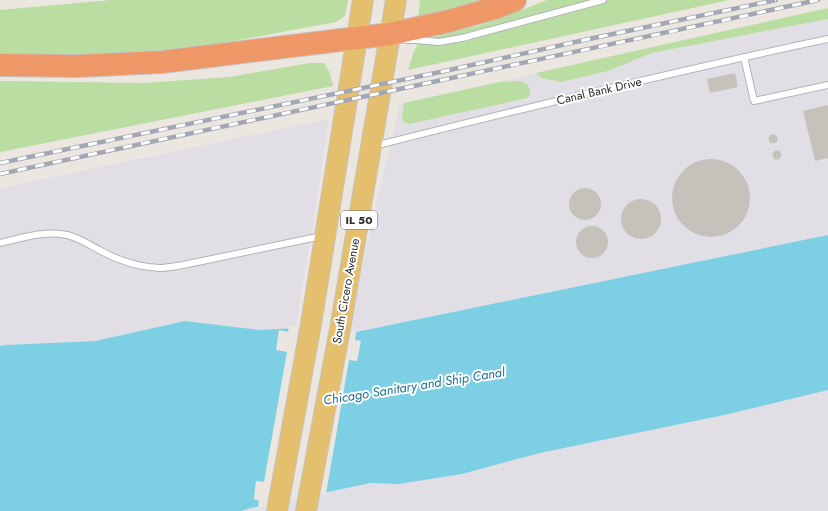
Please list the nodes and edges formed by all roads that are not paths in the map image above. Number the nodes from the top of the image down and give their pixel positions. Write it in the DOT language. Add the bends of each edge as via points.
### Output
graph roads {
  1 [pos="362,0"];
  2 [pos="396,0"];
  3 [pos="515,0"];
  4 [pos="603,0"];
  5 [pos="356,38"];
  6 [pos="394,39"];
  7 [pos="828,39"];
  8 [pos="744,57"];
  9 [pos="0,65"];
  10 [pos="828,85"];
  11 [pos="371,146"];
  12 [pos="325,235"];
  13 [pos="0,243"];
  14 [pos="277,511"];
  15 [pos="306,511"];
  1 -- 5 [label="main road, IL 50"];
  2 -- 6 [label="main road, South Cicero Avenue / IL 50"];
  3 -- 6 [label="highway"];
  4 -- 6 [label="lane" via="462,38 439,42"];
  5 -- 6 [label="highway"];
  5 -- 9 [label="highway" via="162,62 78,66"];
  5 -- 12 [label="main road, IL 50"];
  6 -- 11 [label="main road, South Cicero Avenue / IL 50"];
  7 -- 8 [label="lane, Canal Bank Drive"];
  8 -- 10 [label="lane" via="754,101"];
  8 -- 11 [label="lane, Canal Bank Drive"];
  11 -- 15 [label="main road, South Cicero Avenue / IL 50"];
  12 -- 13 [label="lane" via="160,268 122,260 67,235 53,233"];
  12 -- 14 [label="main road, IL 50"];
}
